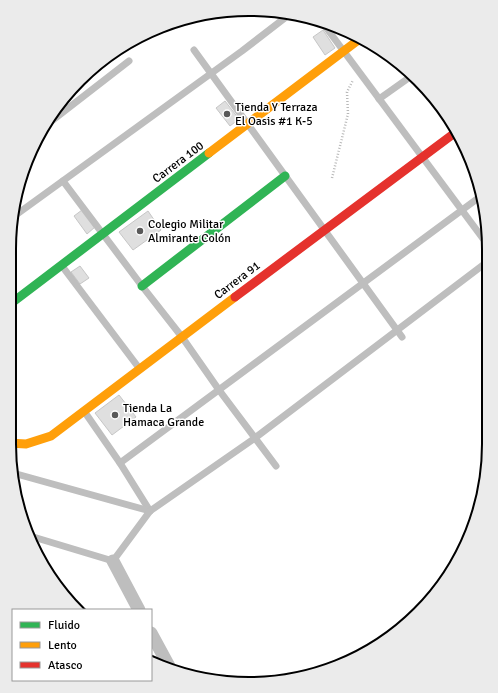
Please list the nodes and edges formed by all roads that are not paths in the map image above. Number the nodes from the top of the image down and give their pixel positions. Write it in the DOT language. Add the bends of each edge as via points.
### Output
graph roads {
  1 [pos="284,19"];
  2 [pos="328,30"];
  3 [pos="356,42"];
  4 [pos="194,50"];
  5 [pos="344,51"];
  6 [pos="128,61"];
  7 [pos="211,73"];
  8 [pos="408,78"];
  9 [pos="379,99"];
  10 [pos="58,116"];
  11 [pos="248,124"];
  12 [pos="452,135"];
  13 [pos="422,157"];
  14 [pos="285,176"];
  15 [pos="63,181"];
  16 [pos="477,199"];
  17 [pos="462,210"];
  18 [pos="19,212"];
  19 [pos="324,229"];
  20 [pos="103,234"];
  21 [pos="482,237"];
  22 [pos="61,265"];
  23 [pos="482,266"];
  24 [pos="363,284"];
  25 [pos="142,286"];
  26 [pos="16,300"];
  27 [pos="397,330"];
  28 [pos="182,337"];
  29 [pos="402,337"];
  30 [pos="139,368"];
  31 [pos="219,390"];
  32 [pos="84,411"];
  33 [pos="255,438"];
  34 [pos="16,444"];
  35 [pos="120,463"];
  36 [pos="276,466"];
  37 [pos="18,474"];
  38 [pos="150,511"];
  39 [pos="36,538"];
  40 [pos="113,561"];
  41 [pos="138,609"];
  42 [pos="152,635"];
  43 [pos="167,662"];
  1 -- 7 [label="lane"];
  2 -- 5 [label="lane"];
  3 -- 5 [label="street, Carrera 100"];
  4 -- 7 [label="lane"];
  5 -- 9 [label="lane"];
  5 -- 11 [label="street, Carrera 100"];
  6 -- 10 [label="lane"];
  7 -- 11 [label="lane"];
  7 -- 15 [label="lane"];
  8 -- 9 [label="lane"];
  9 -- 13 [label="lane"];
  11 -- 14 [label="lane"];
  11 -- 20 [label="street, Carrera 100"];
  12 -- 13 [label="street, Carrera 91"];
  13 -- 17 [label="lane"];
  13 -- 19 [label="street, Carrera 91"];
  14 -- 19 [label="lane"];
  14 -- 25 [label="street"];
  15 -- 18 [label="lane"];
  15 -- 20 [label="lane"];
  16 -- 17 [label="lane"];
  17 -- 21 [label="lane"];
  17 -- 24 [label="lane"];
  19 -- 24 [label="lane"];
  19 -- 28 [label="street, Carrera 91"];
  20 -- 22 [label="street, Carrera 100"];
  20 -- 25 [label="lane"];
  22 -- 26 [label="street, Carrera 100"];
  22 -- 30 [label="lane"];
  23 -- 27 [label="lane"];
  24 -- 27 [label="lane"];
  24 -- 31 [label="lane"];
  25 -- 28 [label="lane"];
  27 -- 29 [label="lane"];
  27 -- 33 [label="lane"];
  28 -- 30 [label="street, Carrera 91"];
  28 -- 31 [label="lane"];
  30 -- 32 [label="street, Carrera 91"];
  31 -- 33 [label="lane"];
  31 -- 35 [label="lane"];
  32 -- 34 [label="street, Carrera 91" via="51,436 31,444"];
  32 -- 35 [label="lane"];
  33 -- 36 [label="lane"];
  33 -- 38 [label="lane"];
  35 -- 38 [label="lane"];
  37 -- 38 [label="lane"];
  38 -- 40 [label="lane"];
  39 -- 40 [label="lane"];
  40 -- 41 [label="street"];
  42 -- 43 [label="street"];
}
